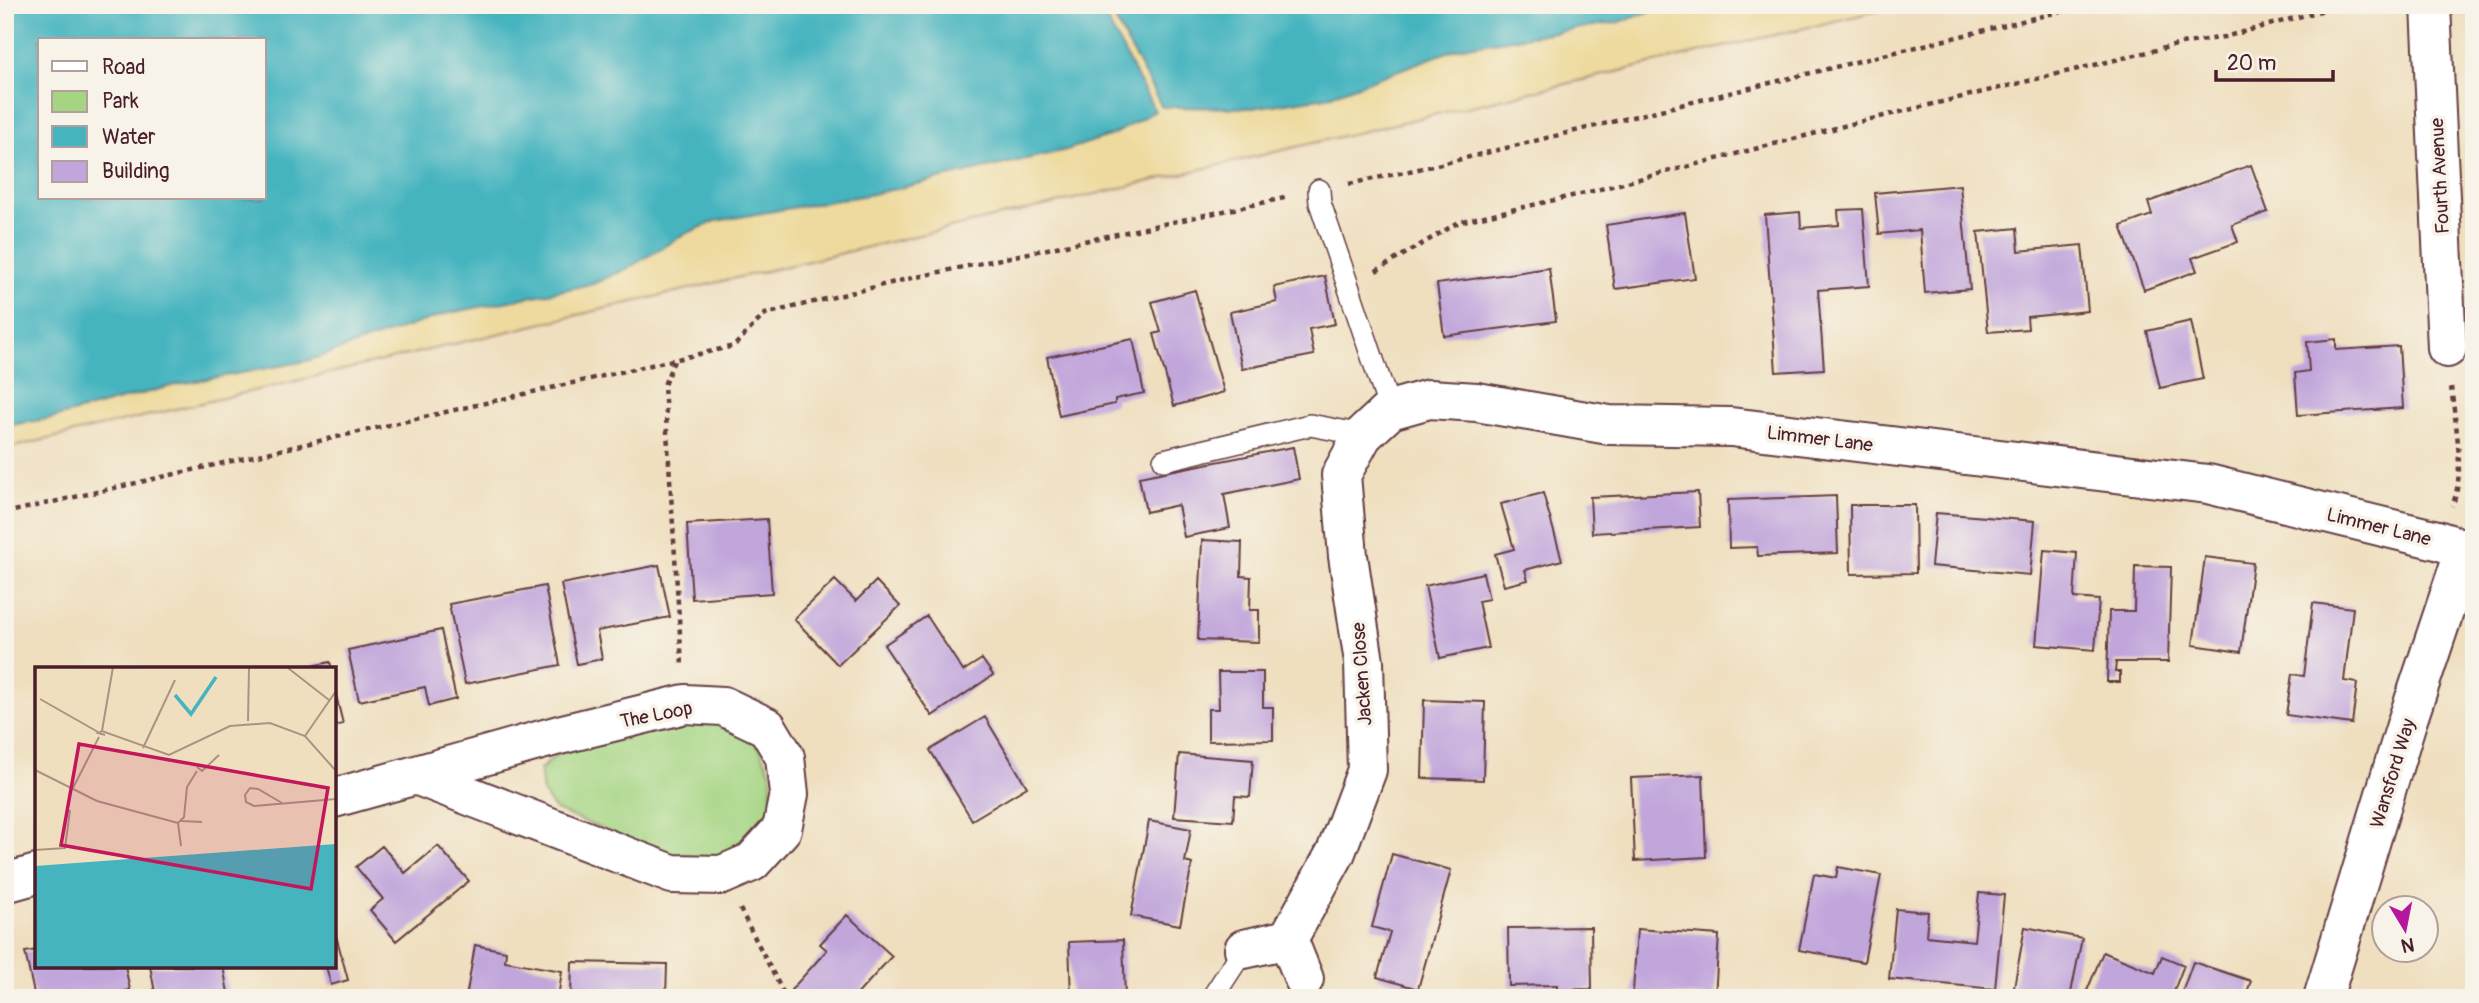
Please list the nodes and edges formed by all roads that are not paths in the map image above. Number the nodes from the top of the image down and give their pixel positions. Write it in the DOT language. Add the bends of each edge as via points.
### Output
graph roads {
  1 [pos="2431,5"];
  2 [pos="1318,190"];
  3 [pos="2447,348"];
  4 [pos="1376,423"];
  5 [pos="1164,460"];
  6 [pos="2458,547"];
  7 [pos="418,776"];
  8 [pos="336,797"];
  9 [pos="35,875"];
  10 [pos="5,883"];
  11 [pos="1288,939"];
  12 [pos="1244,949"];
  13 [pos="1304,979"];
  14 [pos="1212,998"];
  15 [pos="2323,998"];
  1 -- 3 [label="street, Fourth Avenue"];
  2 -- 4 [label="lane" via="1349,292"];
  4 -- 5 [label="lane" via="1310,425"];
  4 -- 6 [label="street, Limmer Lane" via="1429,399 1477,402 1609,425 1731,428 2208,484"];
  4 -- 11 [label="street, Jacken Close" via="1341,475 1364,662 1367,769 1336,852"];
  6 -- 15 [label="street, Wansford Way"];
  7 -- 7 [label="street, The Loop" via="685,704 723,706 767,727 785,757 789,794 782,830 752,862 722,875 672,874"];
  7 -- 8 [label="street"];
  9 -- 10 [label="street"];
  11 -- 12 [label="street"];
  11 -- 13 [label="street"];
  12 -- 14 [label="lane"];
}
